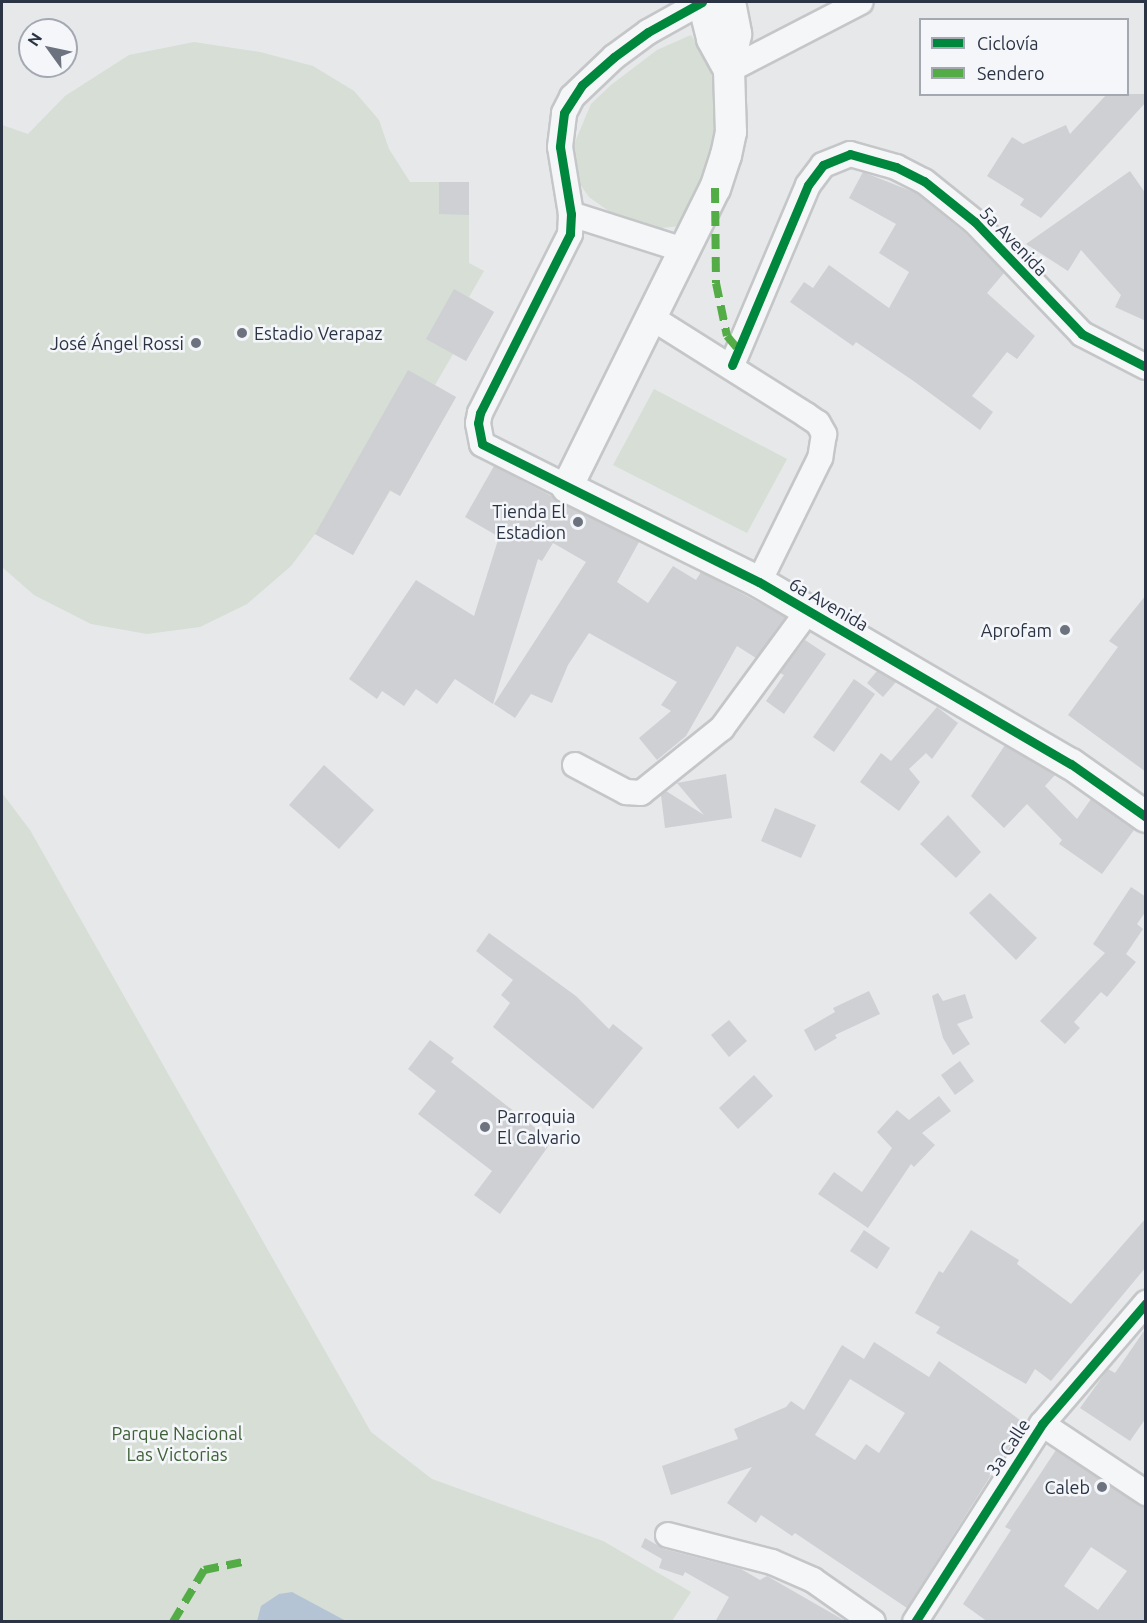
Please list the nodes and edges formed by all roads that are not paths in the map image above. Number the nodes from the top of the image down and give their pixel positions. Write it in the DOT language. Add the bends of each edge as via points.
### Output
graph roads {
  1 [pos="702,2"];
  2 [pos="730,2"];
  3 [pos="861,2"];
  4 [pos="729,70"];
  5 [pos="571,214"];
  6 [pos="684,250"];
  7 [pos="649,316"];
  8 [pos="732,365"];
  9 [pos="1146,367"];
  10 [pos="567,487"];
  11 [pos="759,582"];
  12 [pos="808,611"];
  13 [pos="575,765"];
  14 [pos="1146,817"];
  15 [pos="1146,1303"];
  16 [pos="1042,1424"];
  17 [pos="1146,1493"];
  18 [pos="668,1534"];
  19 [pos="919,1620"];
  20 [pos="873,1622"];
  1 -- 4 [label="street" via="712,39"];
  1 -- 5 [label="street" via="631,44 572,97 564,113 560,147"];
  2 -- 4 [label="street" via="736,34"];
  3 -- 4 [label="street"];
  4 -- 6 [label="street" via="730,132 726,155"];
  5 -- 6 [label="street"];
  5 -- 10 [label="street, 6a Avenida" via="565,249 478,423 482,444"];
  6 -- 7 [label="street"];
  7 -- 8 [label="street"];
  7 -- 10 [label="street"];
  8 -- 9 [label="street, 5a Avenida" via="808,185 823,165 850,154 896,167 924,181 975,222 1082,334"];
  8 -- 11 [label="street" via="818,423 824,434 820,458"];
  10 -- 11 [label="street, 6a Avenida"];
  11 -- 12 [label="street, 6a Avenida"];
  12 -- 13 [label="street" via="722,728 640,793 626,792"];
  12 -- 14 [label="street, 6a Avenida" via="1071,764"];
  15 -- 16 [label="street, 3a Calle"];
  16 -- 17 [label="street"];
  16 -- 19 [label="street, 3a Calle"];
  18 -- 20 [label="street" via="772,1562 813,1580"];
}
